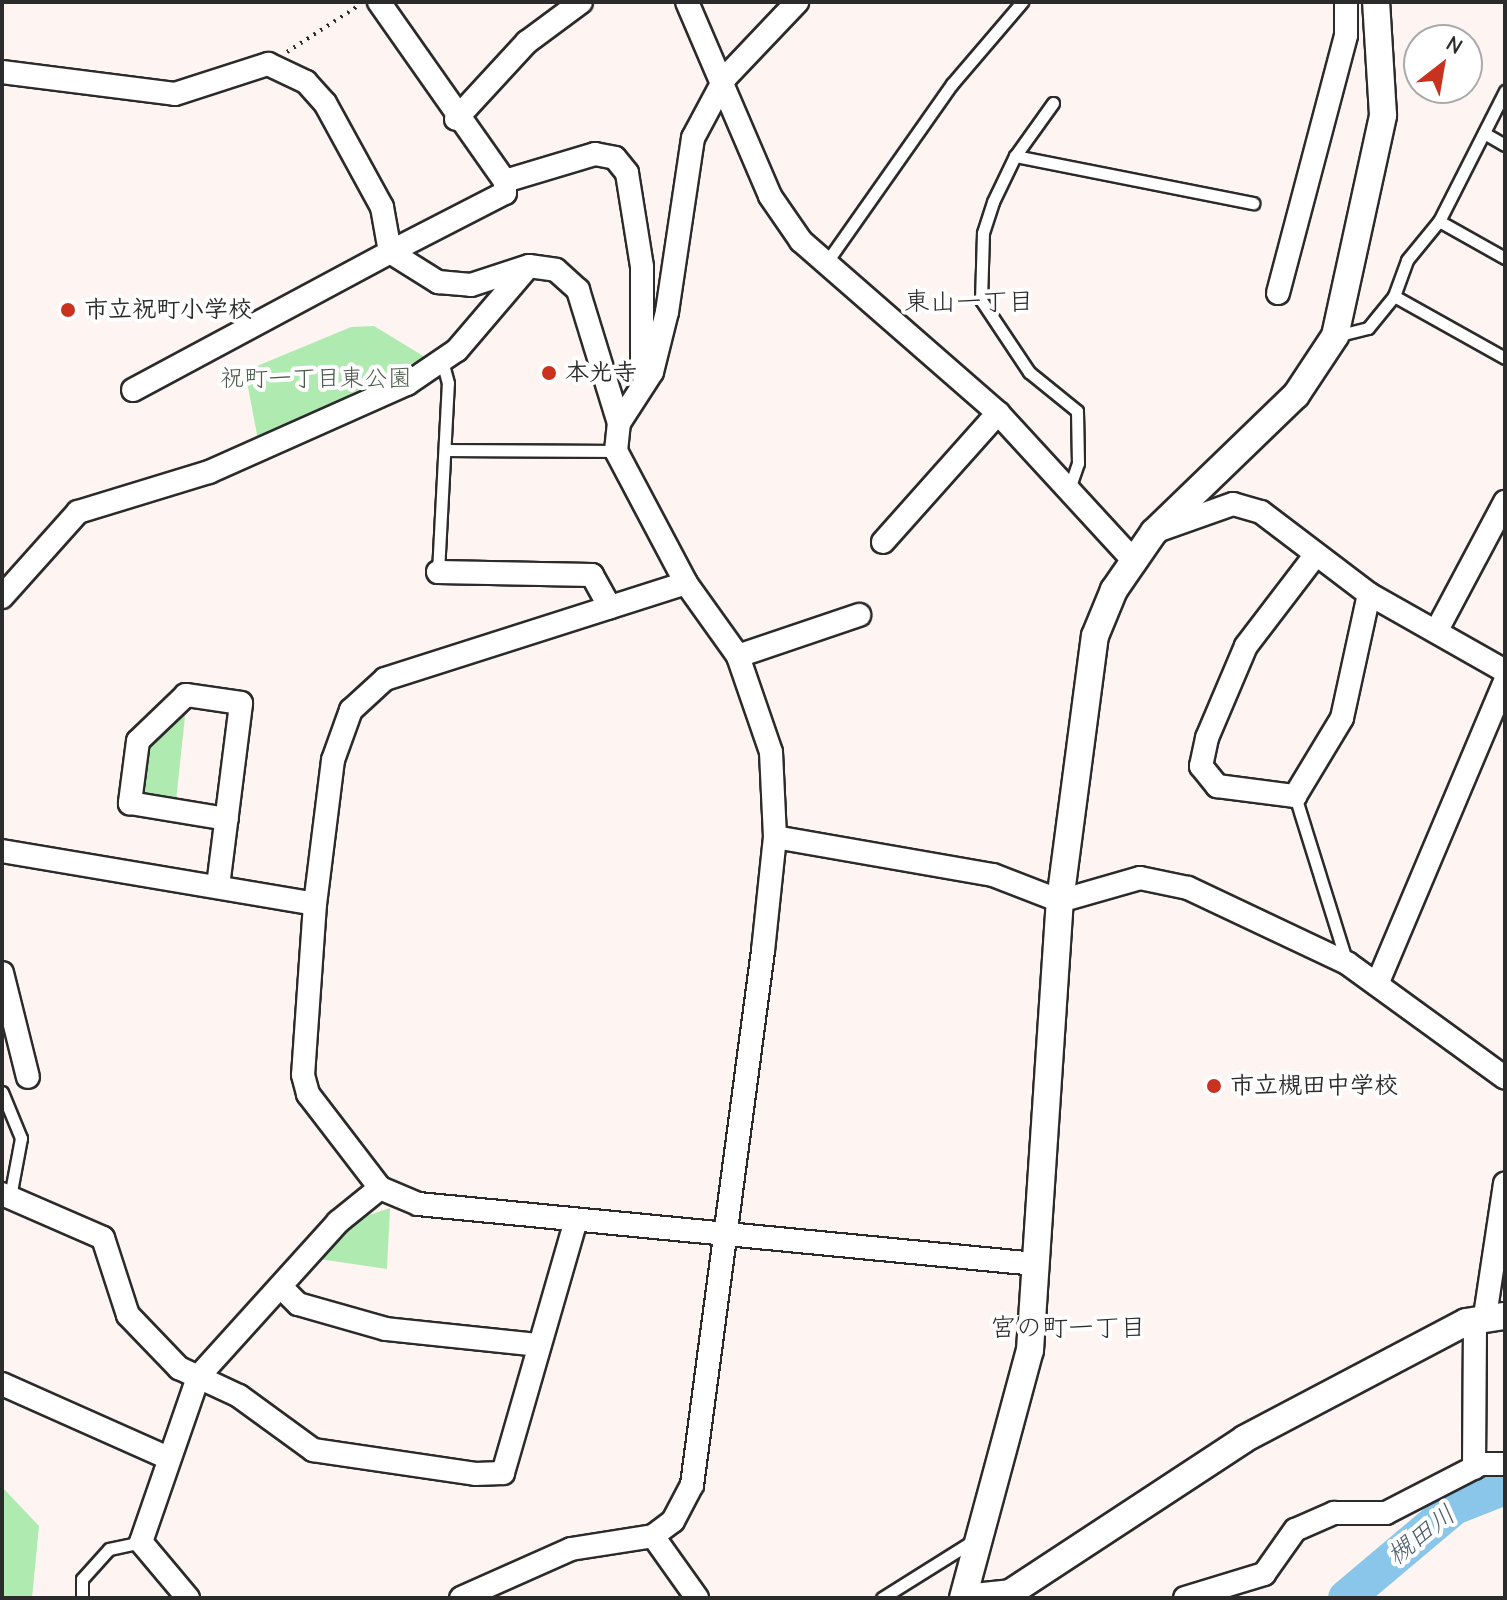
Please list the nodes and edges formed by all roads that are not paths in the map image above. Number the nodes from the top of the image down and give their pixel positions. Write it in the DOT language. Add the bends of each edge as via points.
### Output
graph roads {
  1 [pos="379,2"];
  2 [pos="581,2"];
  3 [pos="687,2"];
  4 [pos="797,2"];
  5 [pos="1022,2"];
  6 [pos="1346,2"];
  7 [pos="1376,2"];
  8 [pos="2,72"];
  9 [pos="725,78"];
  10 [pos="1505,91"];
  11 [pos="1053,103"];
  12 [pos="456,119"];
  13 [pos="1484,133"];
  14 [pos="1505,145"];
  15 [pos="1015,156"];
  16 [pos="505,181"];
  17 [pos="1253,203"];
  18 [pos="1439,221"];
  19 [pos="390,252"];
  20 [pos="1505,258"];
  21 [pos="825,264"];
  22 [pos="529,266"];
  23 [pos="1278,293"];
  24 [pos="1394,296"];
  25 [pos="1335,336"];
  26 [pos="1505,358"];
  27 [pos="442,360"];
  28 [pos="641,389"];
  29 [pos="133,390"];
  30 [pos="998,413"];
  31 [pos="619,423"];
  32 [pos="447,450"];
  33 [pos="616,451"];
  34 [pos="1069,489"];
  35 [pos="1505,502"];
  36 [pos="1154,532"];
  37 [pos="883,542"];
  38 [pos="1314,557"];
  39 [pos="1134,561"];
  40 [pos="438,572"];
  41 [pos="686,583"];
  42 [pos="1369,594"];
  43 [pos="2,597"];
  44 [pos="610,607"];
  45 [pos="859,615"];
  46 [pos="1438,628"];
  47 [pos="738,656"];
  48 [pos="1505,671"];
  49 [pos="1505,682"];
  50 [pos="1295,796"];
  51 [pos="227,819"];
  52 [pos="775,837"];
  53 [pos="2,851"];
  54 [pos="218,886"];
  55 [pos="1060,901"];
  56 [pos="315,904"];
  57 [pos="1347,963"];
  58 [pos="2,973"];
  59 [pos="1378,982"];
  60 [pos="28,1077"];
  61 [pos="1505,1078"];
  62 [pos="2,1092"];
  63 [pos="1505,1183"];
  64 [pos="380,1188"];
  65 [pos="6,1195"];
  66 [pos="576,1220"];
  67 [pos="724,1231"];
  68 [pos="1036,1264"];
  69 [pos="281,1287"];
  70 [pos="1488,1317"];
  71 [pos="538,1345"];
  72 [pos="198,1377"];
  73 [pos="2,1384"];
  74 [pos="168,1458"];
  75 [pos="1505,1464"];
  76 [pos="1474,1468"];
  77 [pos="653,1536"];
  78 [pos="973,1541"];
  79 [pos="141,1542"];
  80 [pos="466,1594"];
  81 [pos="1010,1595"];
  82 [pos="82,1598"];
  83 [pos="188,1598"];
  84 [pos="500,1598"];
  85 [pos="697,1598"];
  86 [pos="882,1598"];
  87 [pos="964,1598"];
  88 [pos="1185,1598"];
  1 -- 12 [label="street"];
  2 -- 12 [label="street" via="527,42"];
  3 -- 9 [label="street"];
  4 -- 9 [label="street"];
  5 -- 21 [label="lane" via="952,84"];
  6 -- 23 [label="street" via="1346,35"];
  7 -- 25 [label="street" via="1383,115"];
  8 -- 19 [label="street" via="175,94 268,64 306,82 325,103 382,207"];
  9 -- 21 [label="street" via="770,196"];
  9 -- 28 [label="street" via="693,138 667,312"];
  10 -- 13 [label="lane"];
  11 -- 15 [label="lane"];
  12 -- 16 [label="street"];
  13 -- 14 [label="lane"];
  13 -- 18 [label="lane"];
  15 -- 17 [label="lane"];
  15 -- 34 [label="lane" via="983,233 981,300 1029,372 1077,411 1078,463"];
  16 -- 19 [label="street" via="505,193"];
  16 -- 28 [label="street" via="595,154 615,158 627,173 642,267"];
  18 -- 20 [label="lane"];
  18 -- 24 [label="lane" via="1407,260"];
  19 -- 22 [label="street" via="438,282 471,285"];
  19 -- 29 [label="street"];
  21 -- 30 [label="street"];
  22 -- 27 [label="street"];
  22 -- 31 [label="street" via="556,270 578,290"];
  24 -- 25 [label="lane" via="1368,328"];
  24 -- 26 [label="lane"];
  25 -- 36 [label="street" via="1296,395"];
  27 -- 32 [label="lane"];
  27 -- 43 [label="street" via="344,417 209,472 78,512"];
  28 -- 31 [label="street"];
  30 -- 34 [label="street"];
  30 -- 37 [label="street"];
  31 -- 33 [label="street"];
  32 -- 33 [label="lane"];
  32 -- 40 [label="lane"];
  33 -- 41 [label="street"];
  34 -- 39 [label="street"];
  35 -- 46 [label="street"];
  36 -- 38 [label="street" via="1233,504 1261,512"];
  36 -- 39 [label="street"];
  38 -- 42 [label="street"];
  38 -- 50 [label="street" via="1246,646 1201,766 1217,786"];
  39 -- 55 [label="street" via="1095,636"];
  40 -- 44 [label="street" via="592,575"];
  41 -- 44 [label="street"];
  41 -- 47 [label="street"];
  42 -- 46 [label="street"];
  42 -- 50 [label="street" via="1342,718"];
  44 -- 56 [label="street" via="385,679 351,710 333,760"];
  45 -- 47 [label="street"];
  46 -- 48 [label="street"];
  47 -- 52 [label="street" via="771,752"];
  49 -- 59 [label="street"];
  50 -- 57 [label="lane"];
  51 -- 51 [label="street" via="241,703 186,695 138,741 130,803"];
  51 -- 54 [label="street"];
  52 -- 55 [label="street" via="993,875"];
  52 -- 67 [label="street"];
  53 -- 54 [label="street"];
  54 -- 56 [label="street"];
  55 -- 57 [label="street" via="1140,878 1215,898"];
  55 -- 68 [label="street"];
  56 -- 64 [label="street" via="303,1075 308,1094"];
  57 -- 59 [label="street"];
  58 -- 60 [label="street"];
  59 -- 61 [label="street" via="1426,1026"];
  62 -- 65 [label="lane" via="21,1138"];
  63 -- 70 [label="street"];
  64 -- 66 [label="street" via="418,1204"];
  64 -- 69 [label="street" via="338,1222"];
  65 -- 72 [label="street" via="103,1238 128,1315 179,1368"];
  66 -- 67 [label="street"];
  66 -- 71 [label="street"];
  67 -- 68 [label="street"];
  67 -- 77 [label="street" via="724,1285 692,1485 673,1521"];
  68 -- 78 [label="street" via="1030,1350"];
  69 -- 71 [label="street" via="298,1304 386,1329"];
  69 -- 72 [label="street"];
  70 -- 76 [label="street"];
  70 -- 81 [label="street" via="1244,1439"];
  71 -- 72 [label="street" via="503,1473 313,1450 239,1396"];
  72 -- 74 [label="street"];
  73 -- 74 [label="street"];
  74 -- 79 [label="street"];
  75 -- 76 [label="street"];
  76 -- 88 [label="street" via="1386,1513 1334,1513 1295,1530 1264,1574"];
  77 -- 80 [label="street" via="571,1549"];
  77 -- 85 [label="street"];
  78 -- 86 [label="lane"];
  78 -- 87 [label="street"];
  79 -- 82 [label="lane" via="109,1549 82,1579"];
  79 -- 83 [label="street"];
  80 -- 84 [label="street"];
  81 -- 87 [label="street"];
}
